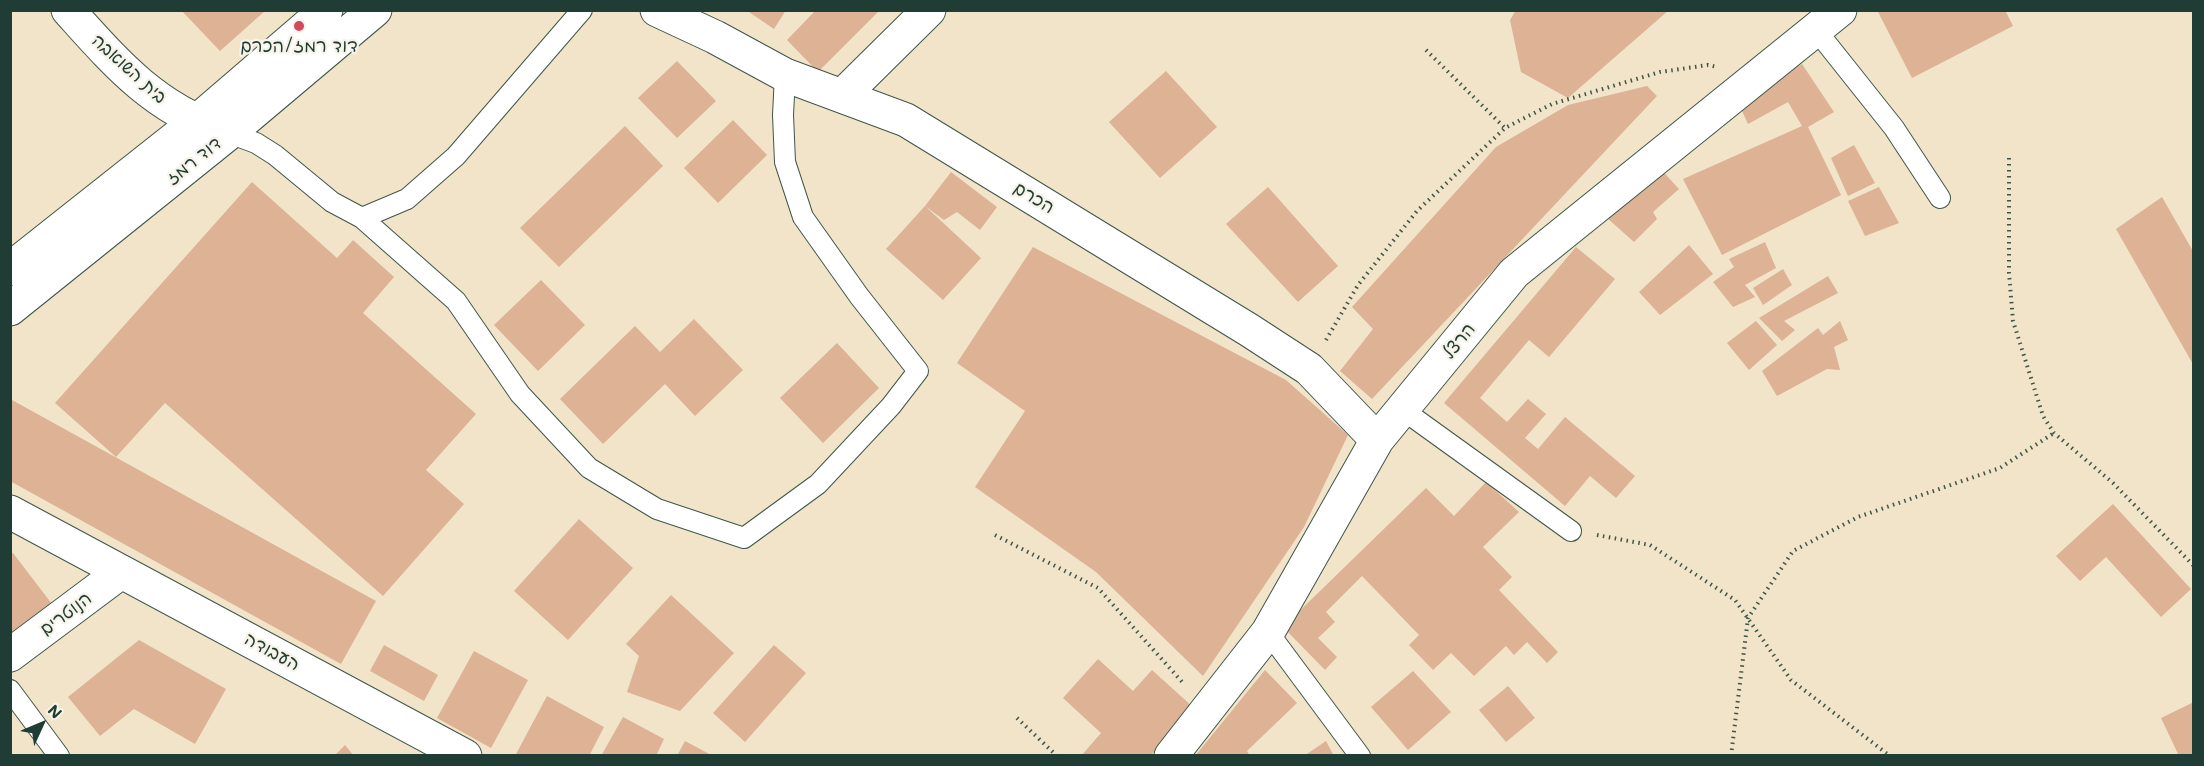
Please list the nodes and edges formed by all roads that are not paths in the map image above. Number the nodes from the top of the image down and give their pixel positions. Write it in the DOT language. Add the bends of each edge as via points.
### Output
graph roads {
  1 [pos="68,10"];
  2 [pos="326,10"];
  3 [pos="375,10"];
  4 [pos="582,10"];
  5 [pos="657,10"];
  6 [pos="930,10"];
  7 [pos="1828,20"];
  8 [pos="785,75"];
  9 [pos="843,95"];
  10 [pos="197,121"];
  11 [pos="229,133"];
  12 [pos="1940,198"];
  13 [pos="362,218"];
  14 [pos="10,269"];
  15 [pos="10,309"];
  16 [pos="1403,410"];
  17 [pos="1377,441"];
  18 [pos="10,512"];
  19 [pos="10,522"];
  20 [pos="1571,531"];
  21 [pos="78,549"];
  22 [pos="121,572"];
  23 [pos="1268,632"];
  24 [pos="10,655"];
  25 [pos="10,690"];
  26 [pos="59,756"];
  27 [pos="465,756"];
  28 [pos="1170,756"];
  29 [pos="1360,756"];
  1 -- 10 [label="street, בית השואבה" via="145,88"];
  2 -- 10 [label="street, דוד רמז"];
  3 -- 11 [label="street, דוד רמז"];
  4 -- 13 [label="lane" via="456,156 407,199"];
  5 -- 8 [label="street, הכרם"];
  6 -- 9 [label="street"];
  7 -- 12 [label="lane"];
  7 -- 16 [label="street, הרצל" via="1514,273"];
  8 -- 9 [label="street, הכרם"];
  8 -- 13 [label="lane" via="785,162 803,217 918,371 818,484 744,537 657,509 589,468 520,394 456,301"];
  9 -- 17 [label="street, הכרם" via="906,120 1249,330 1309,369"];
  10 -- 11 [label="street, בית השואבה"];
  10 -- 14 [label="street, דוד רמז"];
  11 -- 13 [label="lane" via="256,143 332,202"];
  11 -- 15 [label="street, דוד רמז"];
  16 -- 17 [label="street, הרצל"];
  16 -- 20 [label="lane"];
  17 -- 23 [label="street, הרצל"];
  18 -- 21 [label="street, העבודה"];
  19 -- 21 [label="street, העבודה"];
  21 -- 22 [label="street, העבודה"];
  22 -- 24 [label="street, הנוטרים"];
  22 -- 27 [label="street, העבודה"];
  23 -- 28 [label="street, הרצל"];
  23 -- 29 [label="lane"];
  25 -- 26 [label="lane"];
}
